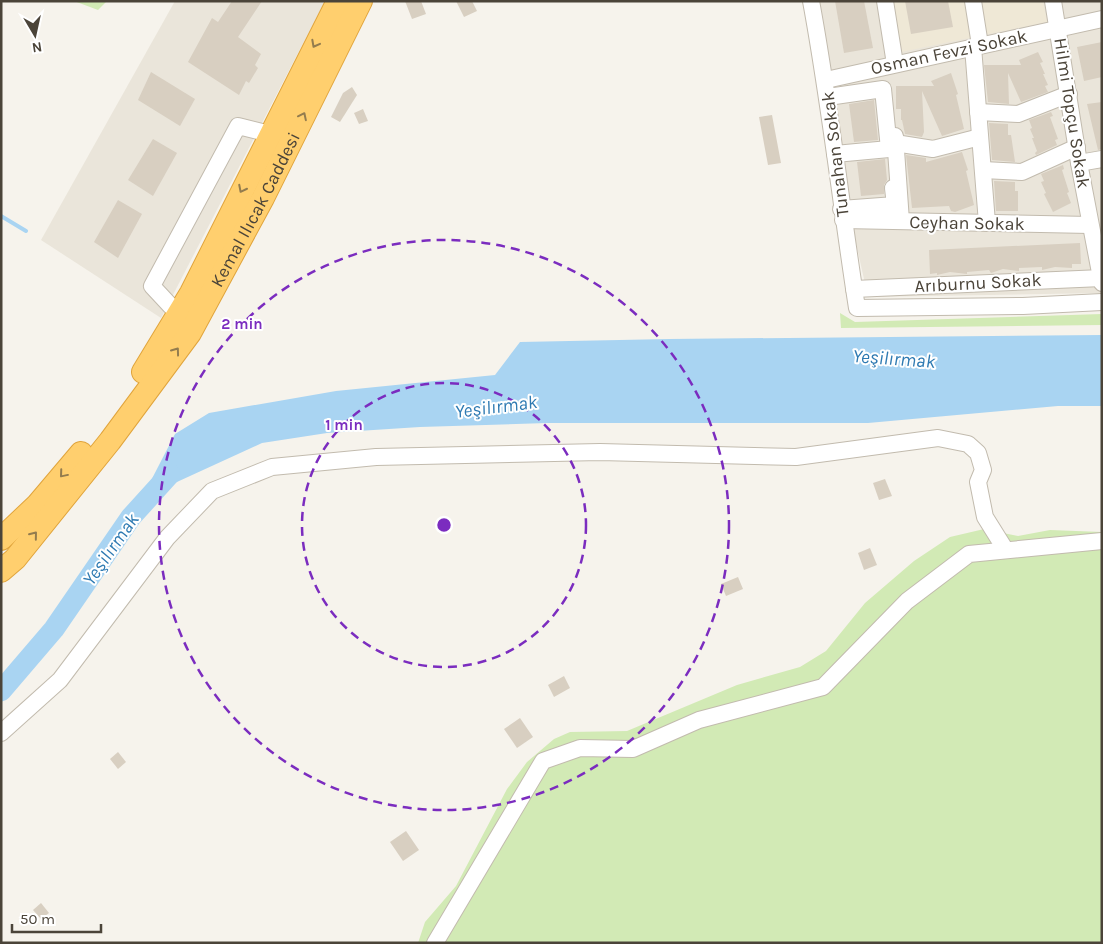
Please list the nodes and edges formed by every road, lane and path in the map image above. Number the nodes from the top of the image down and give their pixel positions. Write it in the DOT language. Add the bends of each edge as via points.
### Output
graph roads {
  1 [pos="338,1"];
  2 [pos="361,1"];
  3 [pos="811,1"];
  4 [pos="884,1"];
  5 [pos="973,1"];
  6 [pos="1053,1"];
  7 [pos="1102,19"];
  8 [pos="1059,28"];
  9 [pos="976,46"];
  10 [pos="892,65"];
  11 [pos="826,80"];
  12 [pos="1069,94"];
  13 [pos="828,97"];
  14 [pos="978,112"];
  15 [pos="270,134"];
  16 [pos="980,137"];
  17 [pos="892,146"];
  18 [pos="835,154"];
  19 [pos="1078,155"];
  20 [pos="1102,159"];
  21 [pos="983,170"];
  22 [pos="842,215"];
  23 [pos="901,221"];
  24 [pos="987,223"];
  25 [pos="1090,225"];
  26 [pos="1101,280"];
  27 [pos="854,289"];
  28 [pos="1102,302"];
  29 [pos="179,314"];
  30 [pos="1,539"];
  31 [pos="1102,541"];
  32 [pos="1005,549"];
  33 [pos="1,571"];
  34 [pos="1,733"];
  35 [pos="435,943"];
  1 -- 15 [label="highway, Kemal Ilıcak Caddesi, one-way"];
  33 -- 2 [label="highway, Kemal Ilıcak Caddesi, one-way" via="15,559 110,441 190,333 263,198"];
  3 -- 11 [label="street, Tunahan Sokak"];
  4 -- 10 [label="street"];
  5 -- 9 [label="street"];
  6 -- 8 [label="street, Hilmi Topçu Sokak"];
  7 -- 8 [label="street, Osman Fevzi Sokak"];
  8 -- 9 [label="street, Osman Fevzi Sokak"];
  8 -- 12 [label="street, Hilmi Topçu Sokak"];
  9 -- 10 [label="street, Osman Fevzi Sokak"];
  9 -- 14 [label="street"];
  10 -- 11 [label="street, Osman Fevzi Sokak"];
  10 -- 17 [label="street"];
  11 -- 13 [label="street, Tunahan Sokak"];
  12 -- 14 [label="street" via="1018,114"];
  12 -- 19 [label="street, Hilmi Topçu Sokak"];
  13 -- 17 [label="street" via="883,89"];
  13 -- 18 [label="street, Tunahan Sokak"];
  14 -- 16 [label="street"];
  15 -- 29 [label="highway, Kemal Ilıcak Caddesi, one-way"];
  15 -- 29 [label="street" via="238,126 152,286"];
  16 -- 17 [label="street" via="933,149"];
  16 -- 21 [label="street"];
  17 -- 18 [label="street"];
  17 -- 22 [label="street" via="895,204"];
  17 -- 23 [label="street"];
  18 -- 22 [label="street, Tunahan Sokak"];
  19 -- 20 [label="street"];
  19 -- 21 [label="street" via="1022,172"];
  19 -- 25 [label="street, Hilmi Topçu Sokak"];
  21 -- 24 [label="street"];
  22 -- 23 [label="street, Ceyhan Sokak"];
  22 -- 27 [label="street, Tunahan Sokak"];
  23 -- 24 [label="street, Ceyhan Sokak"];
  24 -- 25 [label="street, Ceyhan Sokak"];
  25 -- 26 [label="street, Hilmi Topçu Sokak"];
  26 -- 27 [label="street, Arıburnu Sokak"];
  27 -- 28 [label="street, Tunahan Sokak" via="857,308"];
  29 -- 30 [label="highway, Kemal Ilıcak Caddesi, one-way" via="151,362 96,435 37,505"];
  31 -- 32 [label="street"];
  32 -- 34 [label="street" via="985,517 978,482 983,470 978,453 968,444 938,438 796,457 600,452 376,457 272,467 212,491 166,538 60,680"];
  32 -- 35 [label="street" via="969,554 915,595 823,687 699,720 633,749 580,748 543,761"];
}
